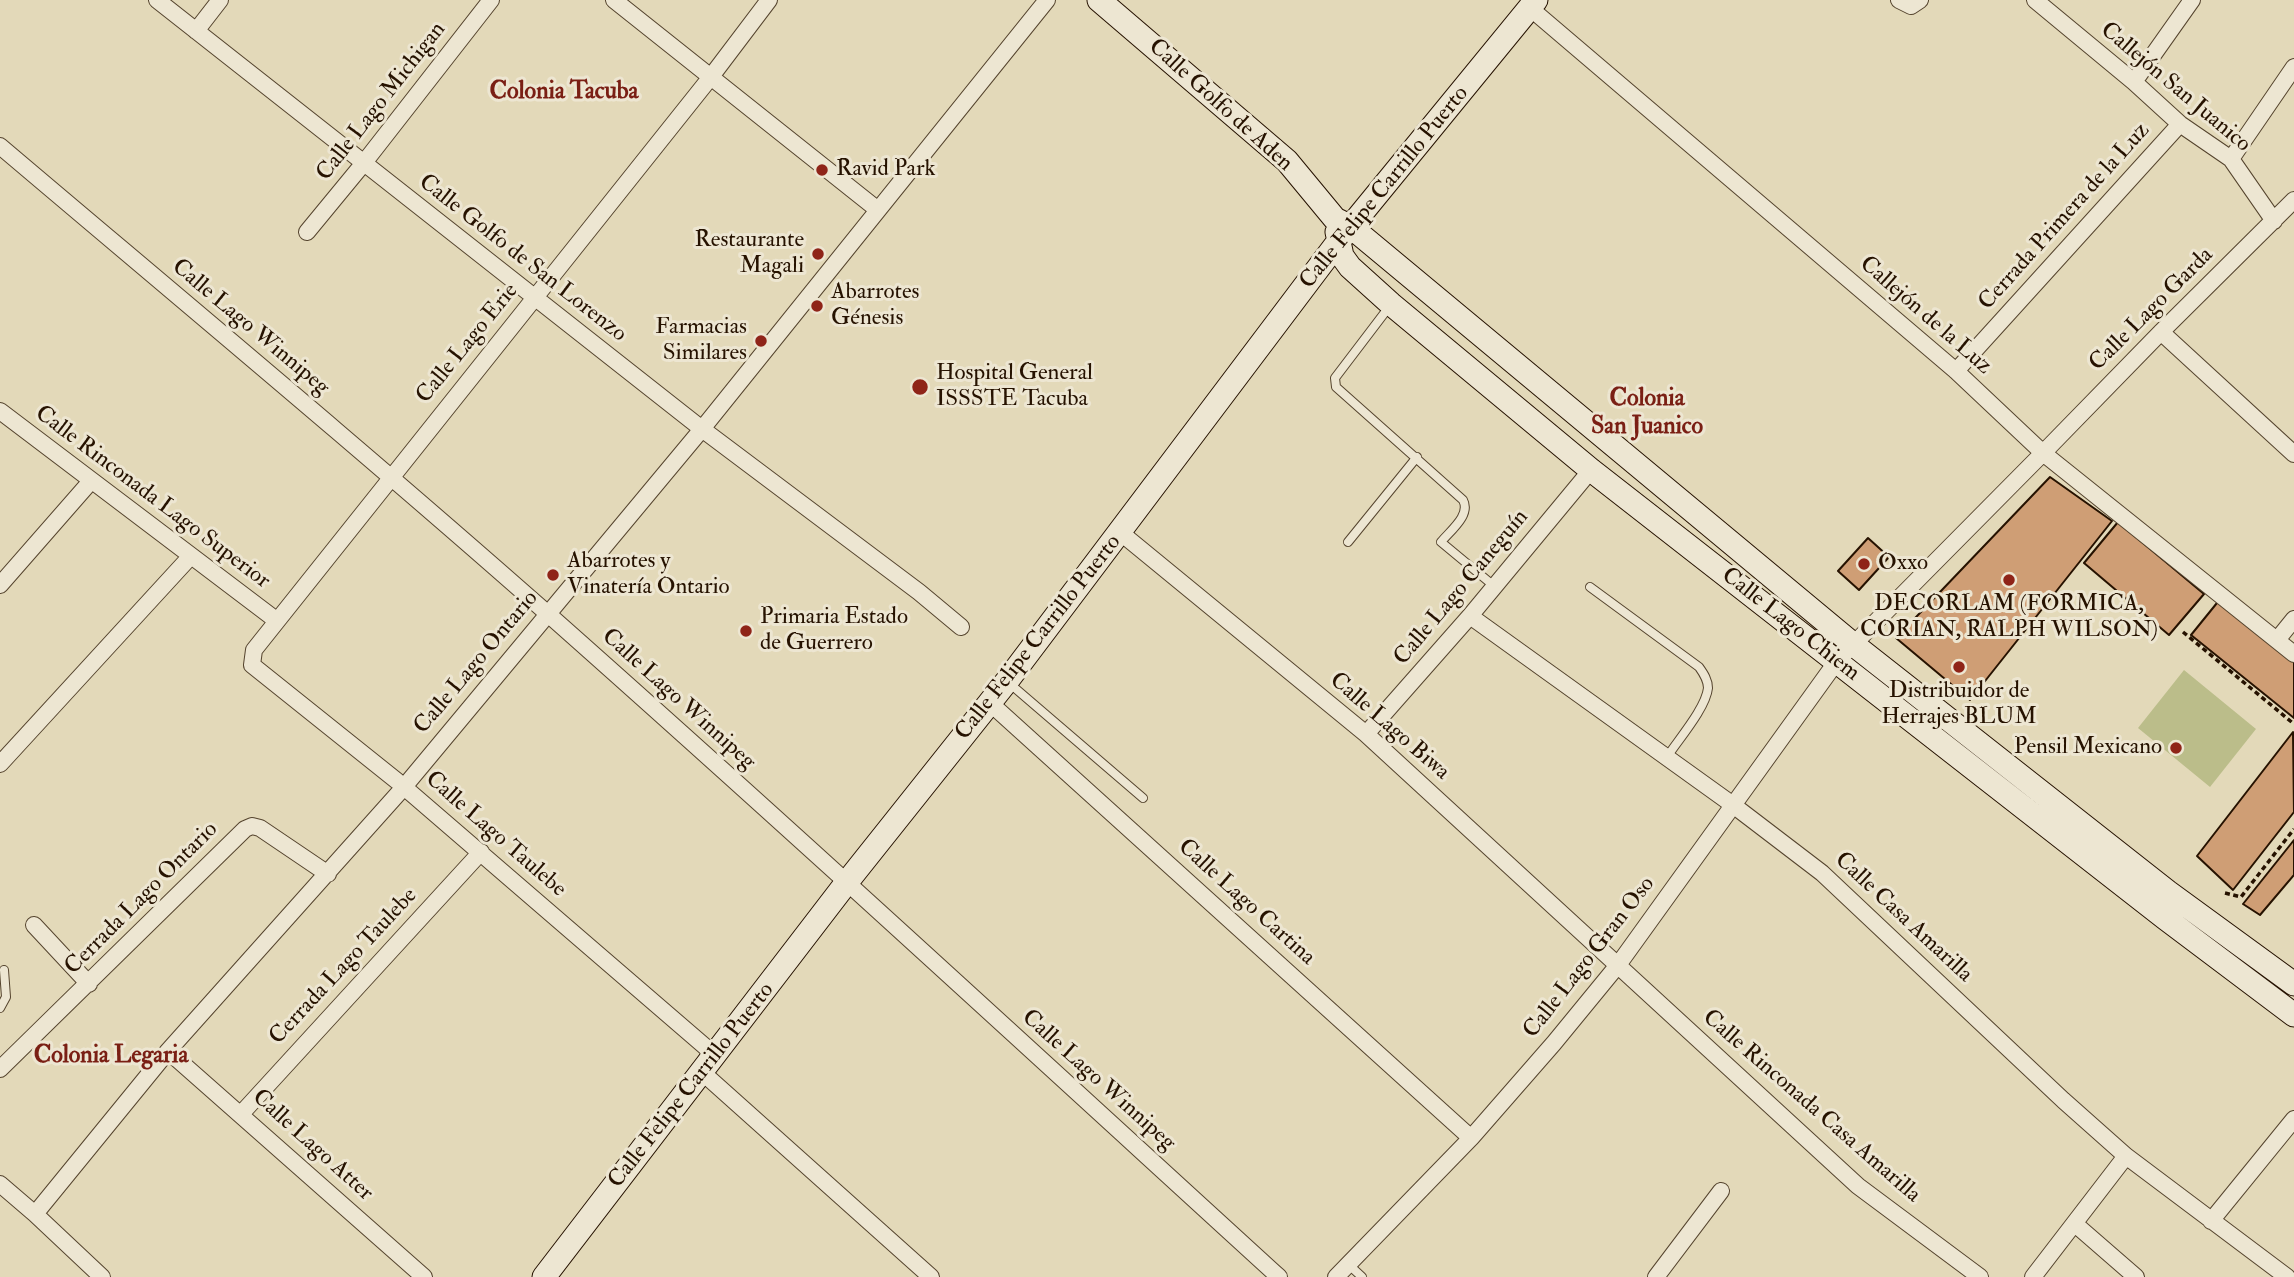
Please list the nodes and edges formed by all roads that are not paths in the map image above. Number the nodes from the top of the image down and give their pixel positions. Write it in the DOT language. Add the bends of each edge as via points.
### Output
graph roads {
  1 [pos="157,0"];
  2 [pos="220,0"];
  3 [pos="491,0"];
  4 [pos="614,0"];
  5 [pos="769,0"];
  6 [pos="1047,0"];
  7 [pos="1099,0"];
  8 [pos="1899,0"];
  9 [pos="1920,0"];
  10 [pos="2035,0"];
  11 [pos="2192,0"];
  12 [pos="1533,4"];
  13 [pos="196,31"];
  14 [pos="2294,67"];
  15 [pos="710,78"];
  16 [pos="2133,82"];
  17 [pos="2179,124"];
  18 [pos="0,146"];
  19 [pos="2231,159"];
  20 [pos="363,164"];
  21 [pos="2294,200"];
  22 [pos="878,210"];
  23 [pos="2274,221"];
  24 [pos="1341,230"];
  25 [pos="307,232"];
  26 [pos="534,298"];
  27 [pos="1391,304"];
  28 [pos="2161,332"];
  29 [pos="1956,371"];
  30 [pos="0,411"];
  31 [pos="702,429"];
  32 [pos="2043,453"];
  33 [pos="2294,454"];
  34 [pos="1417,457"];
  35 [pos="1591,470"];
  36 [pos="391,477"];
  37 [pos="91,481"];
  38 [pos="1121,533"];
  39 [pos="1348,542"];
  40 [pos="190,556"];
  41 [pos="0,585"];
  42 [pos="1494,586"];
  43 [pos="1590,587"];
  44 [pos="547,614"];
  45 [pos="1469,616"];
  46 [pos="2294,619"];
  47 [pos="276,620"];
  48 [pos="961,627"];
  49 [pos="2277,640"];
  50 [pos="1854,645"];
  51 [pos="254,650"];
  52 [pos="2294,654"];
  53 [pos="1837,661"];
  54 [pos="1007,681"];
  55 [pos="990,703"];
  56 [pos="1366,734"];
  57 [pos="1667,757"];
  58 [pos="0,764"];
  59 [pos="404,787"];
  60 [pos="1143,798"];
  61 [pos="1733,805"];
  62 [pos="481,852"];
  63 [pos="328,874"];
  64 [pos="847,882"];
  65 [pos="34,925"];
  66 [pos="1618,965"];
  67 [pos="5,970"];
  68 [pos="89,984"];
  69 [pos="2294,984"];
  70 [pos="0,1008"];
  71 [pos="2294,1015"];
  72 [pos="167,1051"];
  73 [pos="709,1064"];
  74 [pos="0,1069"];
  75 [pos="241,1114"];
  76 [pos="2294,1119"];
  77 [pos="1471,1138"];
  78 [pos="2126,1156"];
  79 [pos="0,1184"];
  80 [pos="1721,1191"];
  81 [pos="35,1214"];
  82 [pos="2211,1221"];
  83 [pos="2075,1224"];
  84 [pos="1348,1264"];
  85 [pos="1660,1276"];
  86 [pos="102,1277"];
  87 [pos="424,1277"];
  88 [pos="544,1277"];
  89 [pos="931,1277"];
  90 [pos="1279,1277"];
  91 [pos="1336,1277"];
  92 [pos="1362,1277"];
  93 [pos="1980,1277"];
  94 [pos="2034,1277"];
  95 [pos="2136,1277"];
  96 [pos="2287,1277"];
  1 -- 13 [label="street, Calle Golfo de San Lorenzo"];
  2 -- 13 [label="street"];
  3 -- 20 [label="street, Calle Lago Michigan"];
  4 -- 15 [label="street"];
  5 -- 15 [label="street, Calle Lago Erie"];
  6 -- 22 [label="street, Calle Lago Ontario"];
  7 -- 24 [label="street, Calle Golfo de Aden" via="1287,161"];
  8 -- 9 [label="street" via="1912,6"];
  10 -- 16 [label="street, Callejón San Juanico"];
  11 -- 16 [label="street"];
  12 -- 24 [label="street, Calle Felipe Carrillo Puerto"];
  12 -- 29 [label="street, Callejón de la Luz"];
  13 -- 20 [label="street, Calle Golfo de San Lorenzo"];
  14 -- 19 [label="street"];
  15 -- 22 [label="street"];
  15 -- 26 [label="street, Calle Lago Erie"];
  16 -- 17 [label="street, Callejón San Juanico"];
  17 -- 19 [label="street, Callejón San Juanico"];
  17 -- 29 [label="street, Cerrada Primera de la Luz"];
  18 -- 36 [label="street, Calle Lago Winnipeg"];
  19 -- 23 [label="street, Callejón San Juanico"];
  20 -- 25 [label="street, Calle Lago Michigan"];
  20 -- 26 [label="street, Calle Golfo de San Lorenzo"];
  21 -- 23 [label="street, Calle Lago Garda"];
  22 -- 31 [label="street, Calle Lago Ontario"];
  23 -- 28 [label="street, Calle Lago Garda"];
  24 -- 27 [label="street, Calle Lago Chiem" via="1342,256"];
  24 -- 38 [label="street, Calle Felipe Carrillo Puerto"];
  24 -- 50 [label="street, Calle Lago Chiem"];
  26 -- 31 [label="street, Calle Golfo de San Lorenzo"];
  26 -- 36 [label="street, Calle Lago Erie"];
  27 -- 34 [label="lane" via="1335,383"];
  27 -- 35 [label="street, Calle Lago Chiem"];
  28 -- 32 [label="street, Calle Lago Garda"];
  28 -- 33 [label="street"];
  29 -- 32 [label="street, Callejón de la Luz"];
  30 -- 37 [label="street, Calle Rinconada Lago Superior"];
  31 -- 44 [label="street, Calle Lago Ontario"];
  31 -- 48 [label="street, Calle Golfo de San Lorenzo"];
  32 -- 49 [label="street, Callejón de la Luz"];
  32 -- 50 [label="street, Calle Lago Garda"];
  34 -- 39 [label="lane"];
  34 -- 42 [label="lane" via="1466,506 1441,541"];
  35 -- 42 [label="street, Calle Lago Caneguín"];
  35 -- 53 [label="street, Calle Lago Chiem"];
  36 -- 44 [label="street, Calle Lago Winnipeg"];
  36 -- 47 [label="street, Calle Lago Erie"];
  37 -- 40 [label="street, Calle Rinconada Lago Superior"];
  37 -- 41 [label="street"];
  38 -- 54 [label="street, Calle Felipe Carrillo Puerto"];
  38 -- 56 [label="street, Calle Lago Biwa"];
  40 -- 47 [label="street, Calle Rinconada Lago Superior"];
  40 -- 58 [label="street"];
  42 -- 45 [label="street, Calle Lago Caneguín"];
  43 -- 57 [label="lane" via="1705,676 1705,698"];
  44 -- 59 [label="street, Calle Lago Ontario"];
  44 -- 64 [label="street, Calle Lago Winnipeg"];
  45 -- 56 [label="street, Calle Lago Caneguín"];
  45 -- 57 [label="street, Calle Casa Amarilla"];
  46 -- 49 [label="street"];
  47 -- 51 [label="street, Calle Lago Erie"];
  49 -- 52 [label="street, Callejón de la Luz"];
  50 -- 53 [label="street, Calle Lago Gran Oso"];
  50 -- 69 [label="street, Calle Lago Chiem" via="2168,892"];
  51 -- 59 [label="street, Calle Lago Taulebe" via="252,665 264,677"];
  53 -- 61 [label="street, Calle Lago Gran Oso"];
  53 -- 71 [label="street, Calle Lago Chiem"];
  54 -- 55 [label="street, Calle Felipe Carrillo Puerto"];
  54 -- 60 [label="lane"];
  55 -- 64 [label="street, Calle Felipe Carrillo Puerto"];
  55 -- 77 [label="street, Calle Lago Cartina"];
  56 -- 66 [label="street, Calle Lago Biwa"];
  57 -- 61 [label="street, Calle Casa Amarilla"];
  59 -- 62 [label="street, Calle Lago Taulebe"];
  59 -- 63 [label="street, Calle Lago Ontario"];
  61 -- 66 [label="street, Calle Lago Gran Oso"];
  61 -- 78 [label="street, Calle Casa Amarilla" via="1822,873"];
  62 -- 73 [label="street, Calle Lago Taulebe"];
  62 -- 75 [label="street, Cerrada Lago Taulebe"];
  63 -- 68 [label="street, Cerrada Lago Ontario" via="260,828 245,829"];
  63 -- 72 [label="street, Calle Lago Ontario"];
  64 -- 73 [label="street, Calle Felipe Carrillo Puerto"];
  64 -- 90 [label="street, Calle Lago Winnipeg"];
  65 -- 68 [label="street"];
  66 -- 77 [label="street, Calle Lago Gran Oso"];
  66 -- 93 [label="street, Calle Rinconada Casa Amarilla" via="1858,1186"];
  67 -- 70 [label="lane" via="6,997"];
  68 -- 74 [label="street, Cerrada Lago Ontario"];
  72 -- 75 [label="street, Calle Lago Atter"];
  72 -- 81 [label="street, Calle Lago Ontario"];
  73 -- 88 [label="street, Calle Felipe Carrillo Puerto"];
  73 -- 89 [label="street, Calle Lago Taulebe"];
  75 -- 87 [label="street, Calle Lago Atter"];
  76 -- 82 [label="street"];
  77 -- 84 [label="street, Calle Lago Gran Oso"];
  78 -- 82 [label="street, Calle Casa Amarilla"];
  78 -- 83 [label="street"];
  79 -- 81 [label="street"];
  80 -- 85 [label="street"];
  81 -- 86 [label="street"];
  82 -- 96 [label="street, Calle Casa Amarilla"];
  83 -- 94 [label="street"];
  83 -- 95 [label="street"];
  84 -- 91 [label="street, Calle Lago Gran Oso"];
  84 -- 92 [label="lane"];
}
